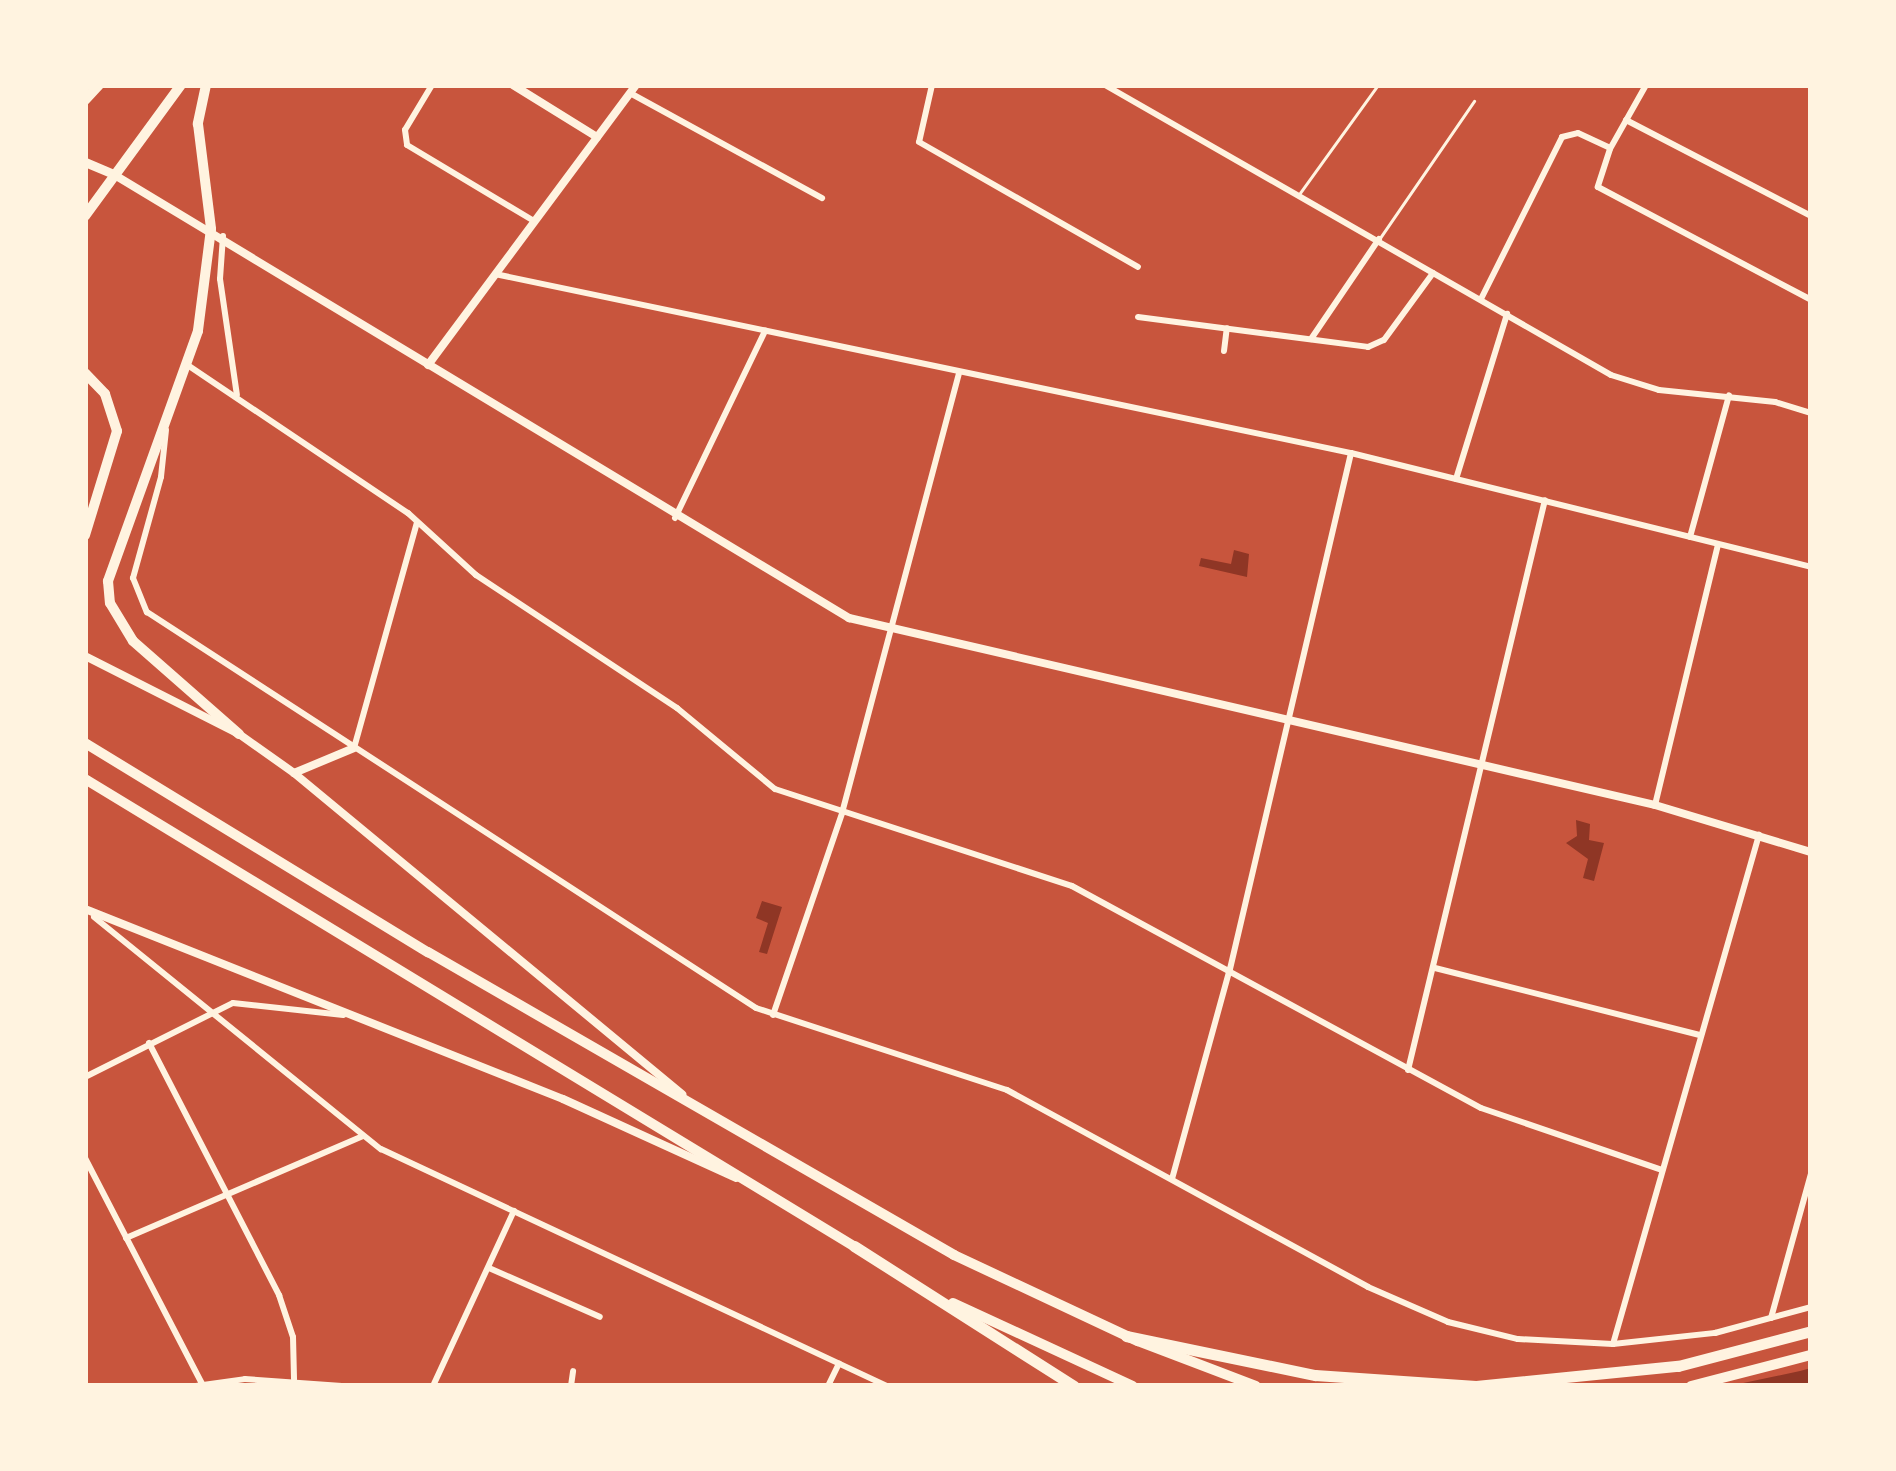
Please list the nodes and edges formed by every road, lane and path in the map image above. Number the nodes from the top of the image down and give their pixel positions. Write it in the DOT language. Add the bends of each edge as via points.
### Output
graph roads {
  1 [pos="100,85"];
  2 [pos="181,85"];
  3 [pos="206,85"];
  4 [pos="432,85"];
  5 [pos="513,85"];
  6 [pos="932,85"];
  7 [pos="1378,85"];
  8 [pos="1646,85"];
  9 [pos="1108,86"];
  10 [pos="633,89"];
  11 [pos="85,100"];
  12 [pos="1474,101"];
  13 [pos="1626,120"];
  14 [pos="598,137"];
  15 [pos="1610,149"];
  16 [pos="85,162"];
  17 [pos="113,174"];
  18 [pos="1300,193"];
  19 [pos="822,198"];
  20 [pos="85,216"];
  21 [pos="1811,216"];
  22 [pos="534,221"];
  23 [pos="212,229"];
  24 [pos="223,236"];
  25 [pos="1379,239"];
  26 [pos="1138,267"];
  27 [pos="1433,273"];
  28 [pos="495,274"];
  29 [pos="1481,299"];
  30 [pos="1811,300"];
  31 [pos="1506,314"];
  32 [pos="1138,317"];
  33 [pos="1227,328"];
  34 [pos="765,331"];
  35 [pos="1311,340"];
  36 [pos="1224,351"];
  37 [pos="189,366"];
  38 [pos="428,366"];
  39 [pos="85,373"];
  40 [pos="959,374"];
  41 [pos="237,395"];
  42 [pos="1729,395"];
  43 [pos="1811,413"];
  44 [pos="166,429"];
  45 [pos="1351,453"];
  46 [pos="1456,478"];
  47 [pos="1545,500"];
  48 [pos="675,518"];
  49 [pos="418,522"];
  50 [pos="85,535"];
  51 [pos="1690,536"];
  52 [pos="1718,544"];
  53 [pos="1811,567"];
  54 [pos="888,629"];
  55 [pos="85,656"];
  56 [pos="1290,721"];
  57 [pos="239,734"];
  58 [pos="85,743"];
  59 [pos="354,748"];
  60 [pos="1483,766"];
  61 [pos="294,773"];
  62 [pos="85,779"];
  63 [pos="1655,805"];
  64 [pos="842,813"];
  65 [pos="1759,835"];
  66 [pos="1811,852"];
  67 [pos="85,910"];
  68 [pos="94,918"];
  69 [pos="1230,968"];
  70 [pos="1434,968"];
  71 [pos="212,1010"];
  72 [pos="773,1015"];
  73 [pos="368,1020"];
  74 [pos="1700,1035"];
  75 [pos="149,1042"];
  76 [pos="1408,1070"];
  77 [pos="85,1077"];
  78 [pos="712,1119"];
  79 [pos="363,1136"];
  80 [pos="85,1158"];
  81 [pos="1662,1170"];
  82 [pos="1811,1174"];
  83 [pos="1172,1179"];
  84 [pos="745,1180"];
  85 [pos="226,1192"];
  86 [pos="514,1212"];
  87 [pos="126,1238"];
  88 [pos="854,1246"];
  89 [pos="488,1268"];
  90 [pos="1811,1308"];
  91 [pos="600,1317"];
  92 [pos="1770,1320"];
  93 [pos="1811,1332"];
  94 [pos="1126,1336"];
  95 [pos="1613,1344"];
  96 [pos="1811,1355"];
  97 [pos="839,1363"];
  98 [pos="574,1371"];
  99 [pos="294,1379"];
  100 [pos="199,1385"];
  101 [pos="342,1386"];
  102 [pos="433,1386"];
  103 [pos="570,1386"];
  104 [pos="828,1386"];
  105 [pos="887,1386"];
  106 [pos="1074,1386"];
  107 [pos="1133,1386"];
  108 [pos="1256,1386"];
  109 [pos="1690,1386"];
  1 -- 11 [label="main road"];
  2 -- 17 [label="main road"];
  3 -- 23 [label="main road" via="198,124"];
  4 -- 22 [label="street" via="405,130 407,145"];
  5 -- 14 [label="street"];
  6 -- 26 [label="street" via="919,142"];
  7 -- 18 [label="lane"];
  8 -- 13 [label="street"];
  9 -- 18 [label="street"];
  10 -- 14 [label="street"];
  10 -- 19 [label="street"];
  12 -- 25 [label="lane"];
  13 -- 15 [label="street"];
  13 -- 21 [label="street"];
  14 -- 22 [label="street"];
  15 -- 29 [label="street" via="1578,133 1562,137"];
  15 -- 30 [label="street" via="1596,182 1607,193"];
  16 -- 17 [label="main road"];
  17 -- 20 [label="main road"];
  17 -- 23 [label="street"];
  18 -- 25 [label="street"];
  22 -- 28 [label="street"];
  23 -- 24 [label="street"];
  23 -- 37 [label="main road"];
  24 -- 38 [label="street"];
  24 -- 41 [label="street" via="220,279"];
  25 -- 27 [label="street"];
  25 -- 35 [label="street"];
  27 -- 29 [label="street"];
  27 -- 35 [label="street" via="1380,344"];
  28 -- 34 [label="street"];
  28 -- 38 [label="street"];
  29 -- 31 [label="street"];
  31 -- 42 [label="street" via="1642,387"];
  31 -- 46 [label="street"];
  32 -- 33 [label="street"];
  33 -- 35 [label="street"];
  33 -- 36 [label="street"];
  34 -- 40 [label="street"];
  34 -- 48 [label="street"];
  37 -- 41 [label="street"];
  37 -- 44 [label="main road"];
  38 -- 48 [label="street"];
  39 -- 50 [label="main road" via="105,394 117,431"];
  40 -- 45 [label="street"];
  40 -- 54 [label="street"];
  41 -- 49 [label="street"];
  42 -- 43 [label="street"];
  42 -- 51 [label="street"];
  44 -- 57 [label="main road" via="112,561 110,603 133,641"];
  44 -- 59 [label="street" via="161,477 133,578 138,601 159,622"];
  45 -- 46 [label="street"];
  45 -- 56 [label="street"];
  46 -- 47 [label="street"];
  47 -- 51 [label="street"];
  47 -- 60 [label="street"];
  48 -- 54 [label="street" via="831,610"];
  49 -- 59 [label="street"];
  49 -- 64 [label="street" via="476,575 690,717 766,784"];
  51 -- 52 [label="street"];
  52 -- 53 [label="street"];
  52 -- 63 [label="street"];
  54 -- 56 [label="street"];
  54 -- 64 [label="street"];
  55 -- 57 [label="street"];
  56 -- 60 [label="street"];
  56 -- 69 [label="street"];
  57 -- 61 [label="street"];
  58 -- 78 [label="main road"];
  59 -- 61 [label="street"];
  59 -- 72 [label="street"];
  60 -- 63 [label="street"];
  60 -- 70 [label="street"];
  61 -- 78 [label="street"];
  62 -- 84 [label="main road"];
  63 -- 65 [label="street"];
  64 -- 69 [label="street" via="1057,879"];
  64 -- 72 [label="street"];
  65 -- 66 [label="street"];
  65 -- 74 [label="street"];
  67 -- 68 [label="street"];
  68 -- 71 [label="street"];
  68 -- 73 [label="street"];
  69 -- 76 [label="street"];
  69 -- 83 [label="street"];
  70 -- 74 [label="street"];
  70 -- 76 [label="street"];
  71 -- 73 [label="street" via="260,1000"];
  71 -- 75 [label="street"];
  71 -- 79 [label="street"];
  72 -- 83 [label="street" via="1007,1090"];
  73 -- 84 [label="street"];
  74 -- 81 [label="street"];
  75 -- 77 [label="street"];
  75 -- 85 [label="street"];
  76 -- 81 [label="street" via="1526,1127"];
  78 -- 94 [label="main road" via="954,1256"];
  79 -- 85 [label="street"];
  79 -- 86 [label="street"];
  80 -- 87 [label="street"];
  81 -- 95 [label="street"];
  82 -- 92 [label="street"];
  83 -- 95 [label="street" via="1410,1308 1518,1338"];
  84 -- 88 [label="main road"];
  85 -- 87 [label="street"];
  85 -- 99 [label="street" via="288,1318"];
  86 -- 89 [label="street"];
  86 -- 97 [label="street"];
  87 -- 100 [label="street"];
  88 -- 106 [label="highway"];
  88 -- 107 [label="main road" via="982,1318"];
  89 -- 91 [label="street"];
  89 -- 102 [label="street"];
  90 -- 92 [label="street"];
  92 -- 95 [label="street" via="1662,1342"];
  93 -- 94 [label="highway" via="1629,1374 1476,1386 1315,1376"];
  94 -- 108 [label="main road"];
  96 -- 109 [label="main road"];
  97 -- 104 [label="street"];
  97 -- 105 [label="street"];
  98 -- 103 [label="street"];
  99 -- 100 [label="street"];
  99 -- 101 [label="street"];
}
